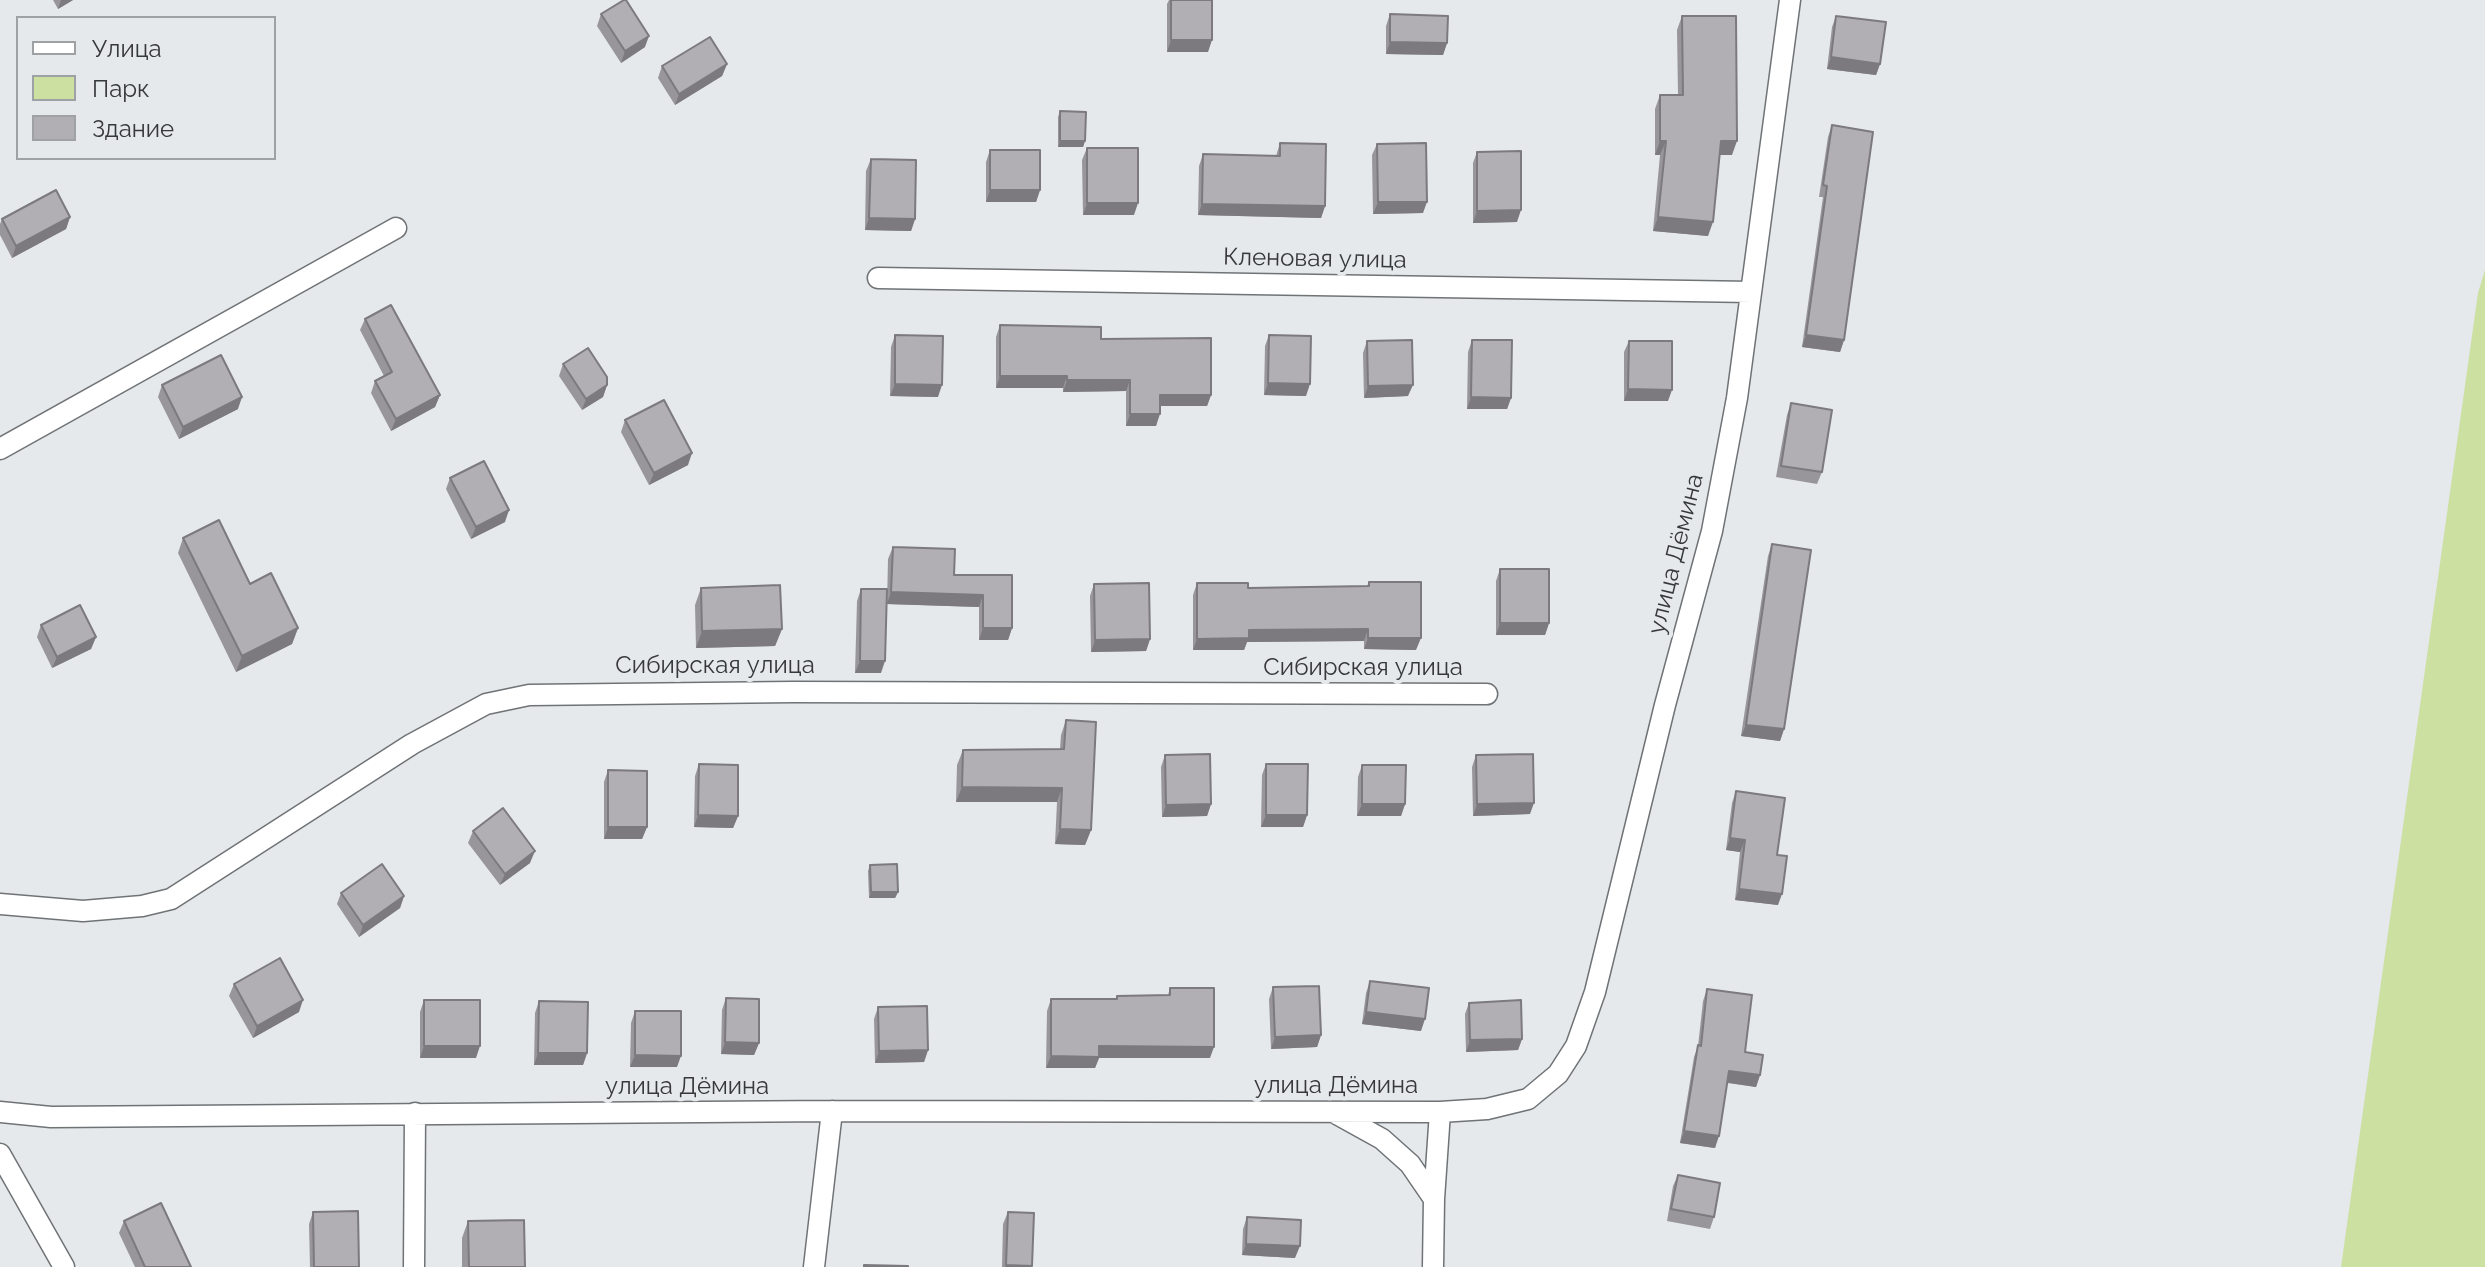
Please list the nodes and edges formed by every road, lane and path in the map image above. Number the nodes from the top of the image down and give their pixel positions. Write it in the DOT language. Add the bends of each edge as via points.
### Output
graph roads {
  1 [pos="1790,0"];
  2 [pos="396,228"];
  3 [pos="878,278"];
  4 [pos="1751,292"];
  5 [pos="0,449"];
  6 [pos="1487,694"];
  7 [pos="0,904"];
  8 [pos="832,1111"];
  9 [pos="1332,1111"];
  10 [pos="0,1112"];
  11 [pos="1440,1112"];
  12 [pos="415,1113"];
  13 [pos="0,1154"];
  14 [pos="1434,1199"];
  15 [pos="64,1267"];
  16 [pos="414,1267"];
  17 [pos="814,1267"];
  18 [pos="1433,1267"];
  1 -- 4 [label="street, улица Дёмина"];
  2 -- 5 [label="street"];
  3 -- 4 [label="street, Кленовая улица"];
  4 -- 11 [label="street, улица Дёмина" via="1712,531 1595,992 1576,1046 1558,1074 1528,1099"];
  6 -- 7 [label="street, Сибирская улица" via="529,695 486,704 412,744 171,899 83,911"];
  8 -- 9 [label="street, улица Дёмина"];
  8 -- 12 [label="street, улица Дёмина"];
  8 -- 17 [label="street"];
  9 -- 11 [label="street, улица Дёмина"];
  9 -- 14 [label="street" via="1382,1139 1410,1164"];
  10 -- 12 [label="street, улица Дёмина" via="51,1117"];
  11 -- 14 [label="street"];
  12 -- 16 [label="street"];
  13 -- 15 [label="street"];
  14 -- 18 [label="street"];
}
